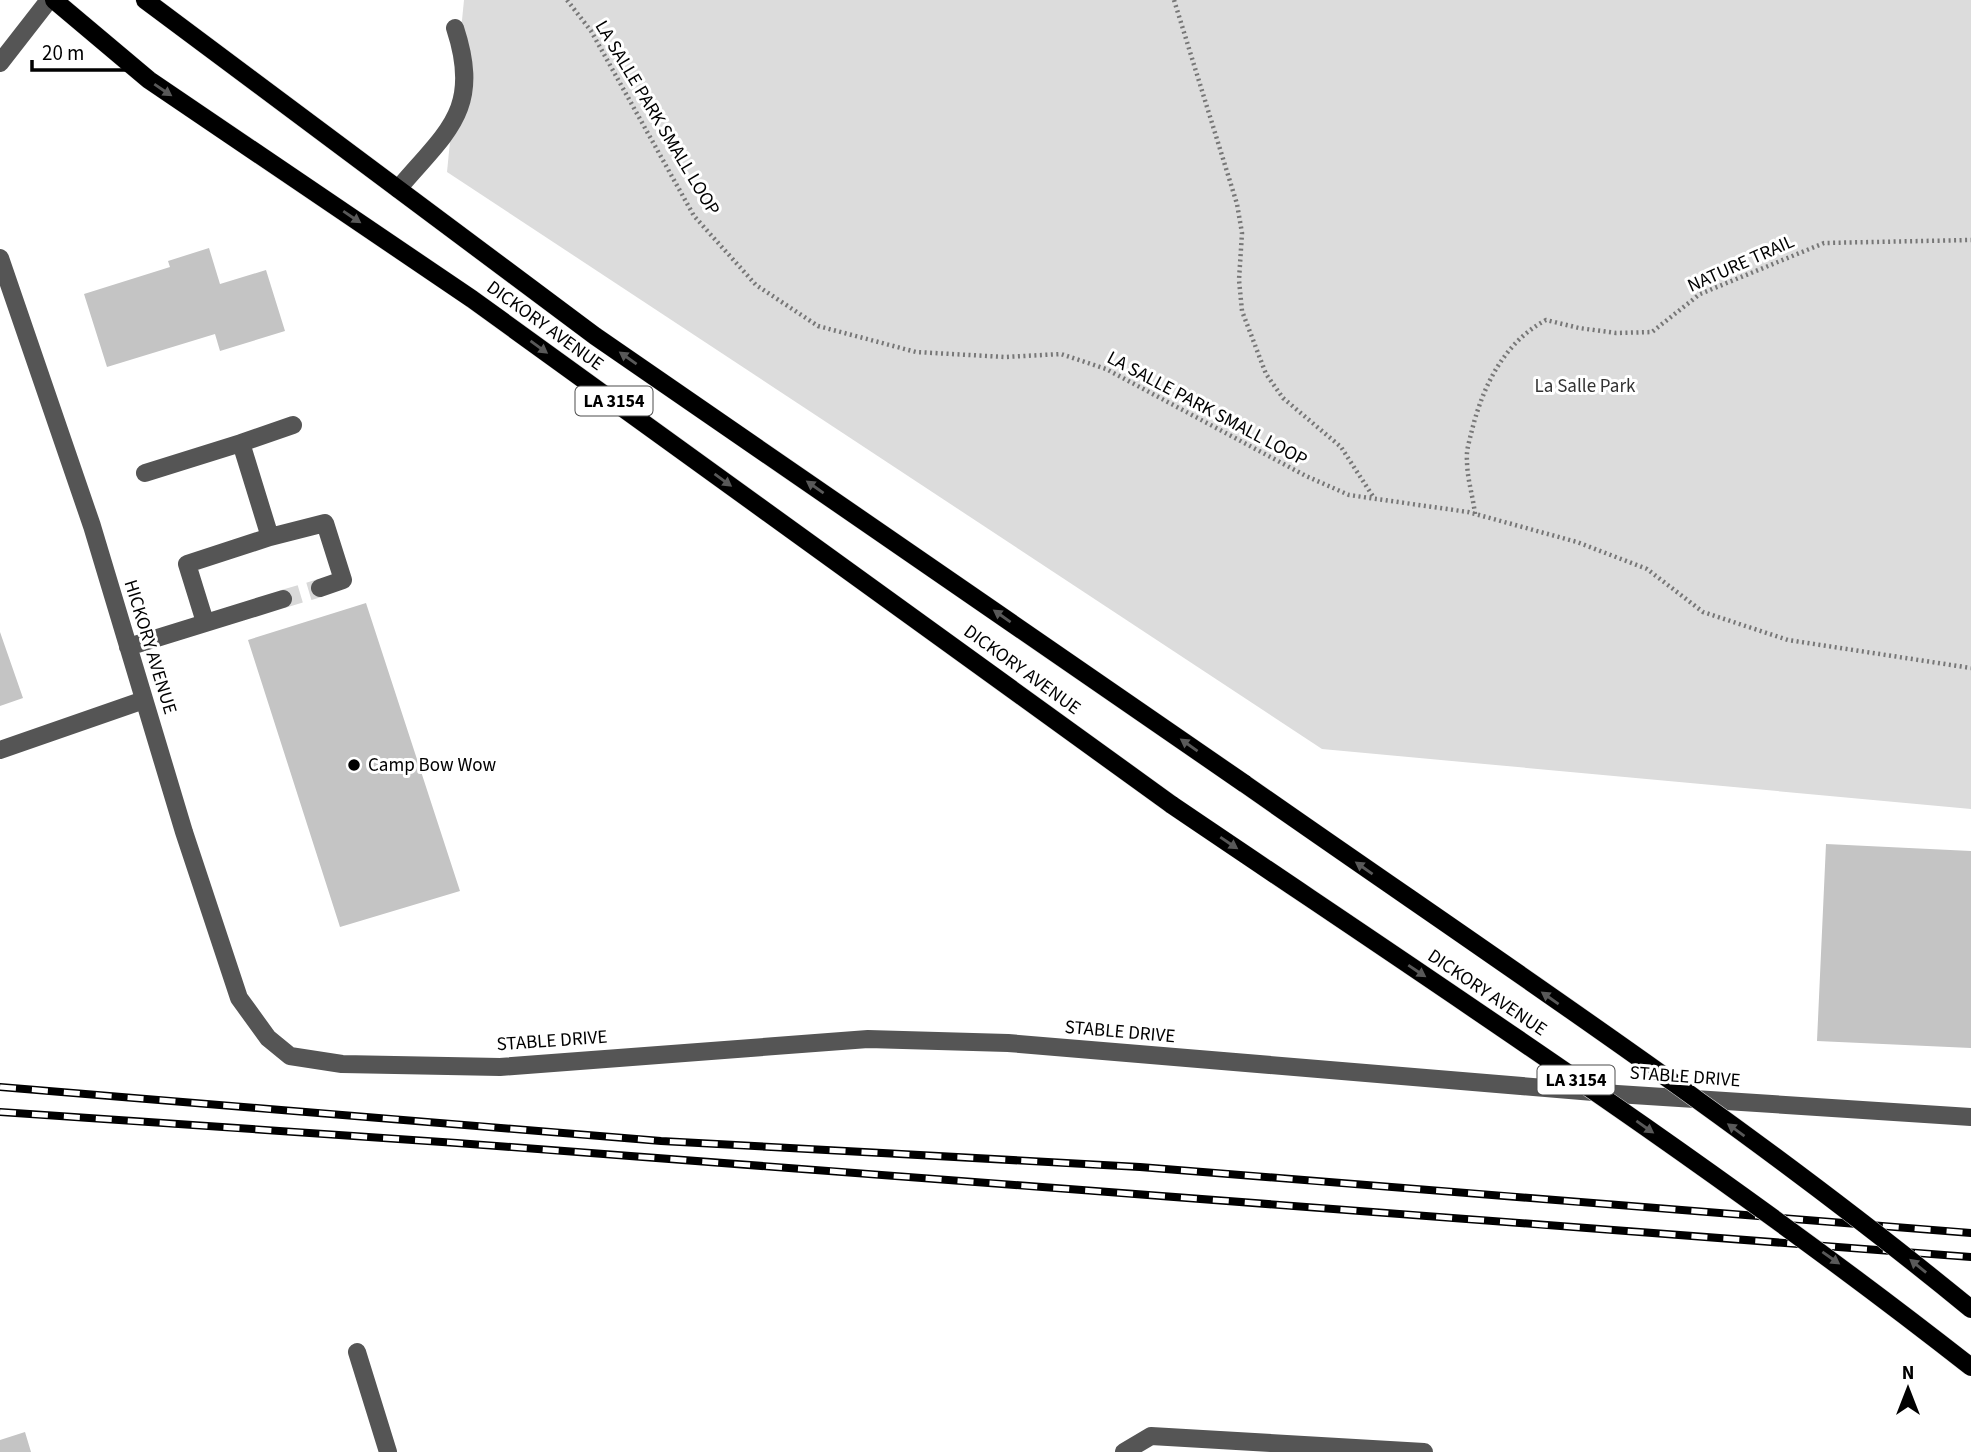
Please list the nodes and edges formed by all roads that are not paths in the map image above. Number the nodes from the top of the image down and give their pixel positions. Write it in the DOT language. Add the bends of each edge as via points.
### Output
graph roads {
  1 [pos="52,0"];
  2 [pos="145,0"];
  3 [pos="455,28"];
  4 [pos="0,63"];
  5 [pos="398,189"];
  6 [pos="0,258"];
  7 [pos="293,425"];
  8 [pos="242,443"];
  9 [pos="145,473"];
  10 [pos="270,537"];
  11 [pos="320,588"];
  12 [pos="284,599"];
  13 [pos="205,622"];
  14 [pos="128,647"];
  15 [pos="144,700"];
  16 [pos="0,750"];
  17 [pos="272,1040"];
  18 [pos="1971,1117"];
  19 [pos="1971,1309"];
  20 [pos="357,1352"];
  21 [pos="1971,1367"];
  22 [pos="388,1452"];
  23 [pos="1124,1452"];
  24 [pos="1424,1452"];
  1 -- 4 [label="street"];
  1 -- 21 [label="main road, DICKORY AVENUE / LA 3154, one-way, bridge" via="149,80 472,299 1172,805 1693,1160 1850,1272"];
  2 -- 5 [label="main road, DICKORY AVENUE / LA 3154"];
  3 -- 5 [label="street" via="466,90 454,123"];
  19 -- 5 [label="main road, DICKORY AVENUE / LA 3154, one-way, bridge" via="1890,1242 1691,1097 595,336"];
  6 -- 14 [label="street, HICKORY AVENUE" via="92,526"];
  7 -- 8 [label="street"];
  8 -- 9 [label="street"];
  8 -- 10 [label="street"];
  10 -- 11 [label="street" via="325,523 343,580"];
  10 -- 13 [label="street" via="187,564"];
  12 -- 13 [label="street"];
  13 -- 14 [label="street"];
  14 -- 15 [label="street, HICKORY AVENUE"];
  15 -- 16 [label="street"];
  15 -- 17 [label="street, HICKORY AVENUE" via="239,998"];
  17 -- 18 [label="street, STABLE DRIVE" via="290,1056 342,1065 500,1067 868,1039 1008,1043 1603,1093"];
  20 -- 22 [label="street"];
  23 -- 24 [label="street" via="1151,1436"];
}
